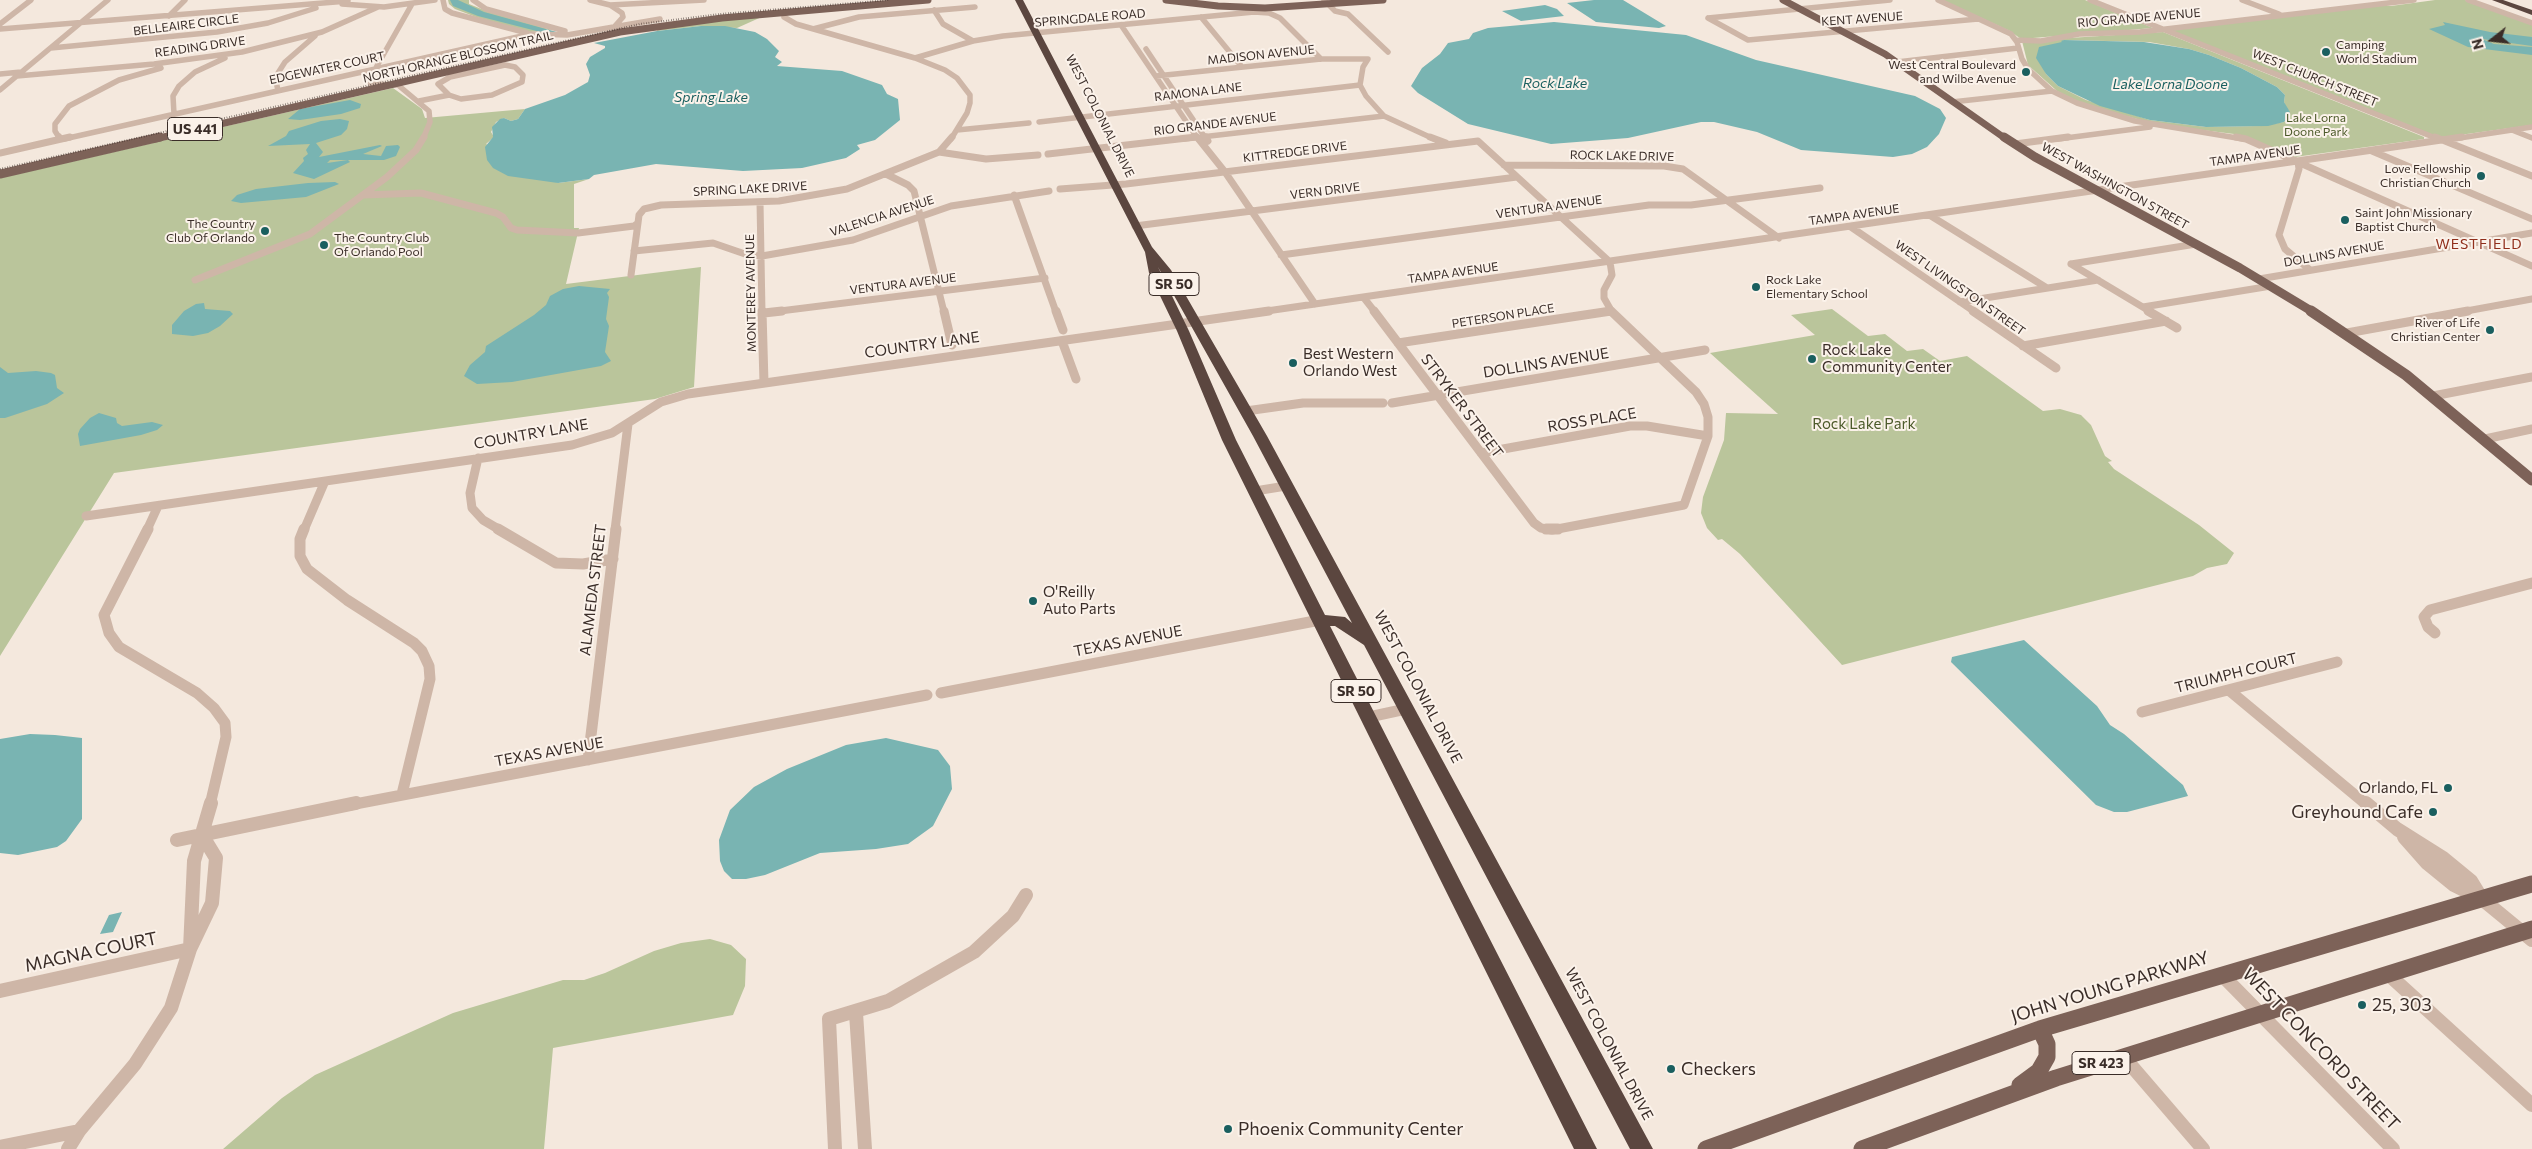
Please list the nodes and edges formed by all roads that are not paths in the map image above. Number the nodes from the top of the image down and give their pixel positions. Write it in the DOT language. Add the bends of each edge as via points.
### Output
graph roads {
  1 [pos="31,0"];
  2 [pos="108,0"];
  3 [pos="185,0"];
  4 [pos="259,0"];
  5 [pos="435,0"];
  6 [pos="443,0"];
  7 [pos="473,0"];
  8 [pos="590,0"];
  9 [pos="704,0"];
  10 [pos="928,0"];
  11 [pos="1166,0"];
  12 [pos="1383,0"];
  13 [pos="1783,0"];
  14 [pos="1890,0"];
  15 [pos="1938,0"];
  16 [pos="2090,0"];
  17 [pos="2242,0"];
  18 [pos="2414,0"];
  19 [pos="2468,0"];
  20 [pos="2498,0"];
  21 [pos="2514,0"];
  22 [pos="347,1"];
  23 [pos="1020,1"];
  24 [pos="2396,1"];
  25 [pos="336,2"];
  26 [pos="1327,2"];
  27 [pos="321,4"];
  28 [pos="412,4"];
  29 [pos="610,5"];
  30 [pos="360,6"];
  31 [pos="1208,6"];
  32 [pos="2532,6"];
  33 [pos="378,7"];
  34 [pos="975,7"];
  35 [pos="251,9"];
  36 [pos="1801,9"];
  37 [pos="934,10"];
  38 [pos="2532,13"];
  39 [pos="2282,15"];
  40 [pos="169,16"];
  41 [pos="784,17"];
  42 [pos="1201,17"];
  43 [pos="660,18"];
  44 [pos="1979,18"];
  45 [pos="81,22"];
  46 [pos="2532,23"];
  47 [pos="0,24"];
  48 [pos="1129,24"];
  49 [pos="1121,25"];
  50 [pos="615,26"];
  51 [pos="0,29"];
  52 [pos="814,29"];
  53 [pos="2160,29"];
  54 [pos="1844,31"];
  55 [pos="322,32"];
  56 [pos="1036,33"];
  57 [pos="531,34"];
  58 [pos="575,34"];
  59 [pos="2016,40"];
  60 [pos="973,41"];
  61 [pos="285,42"];
  62 [pos="304,44"];
  63 [pos="50,48"];
  64 [pos="2018,48"];
  65 [pos="242,52"];
  66 [pos="1388,52"];
  67 [pos="915,58"];
  68 [pos="1321,59"];
  69 [pos="1898,62"];
  70 [pos="156,66"];
  71 [pos="1242,67"];
  72 [pos="374,69"];
  73 [pos="0,74"];
  74 [pos="19,74"];
  75 [pos="1164,75"];
  76 [pos="1156,76"];
  77 [pos="390,84"];
  78 [pos="1360,85"];
  79 [pos="0,90"];
  80 [pos="278,90"];
  81 [pos="2052,90"];
  82 [pos="446,93"];
  83 [pos="416,99"];
  84 [pos="1952,102"];
  85 [pos="1184,105"];
  86 [pos="1177,106"];
  87 [pos="174,114"];
  88 [pos="1384,116"];
  89 [pos="1079,117"];
  90 [pos="1039,122"];
  91 [pos="1029,123"];
  92 [pos="2158,126"];
  93 [pos="2532,127"];
  94 [pos="957,130"];
  95 [pos="2511,130"];
  96 [pos="1205,136"];
  97 [pos="1197,137"];
  98 [pos="2532,138"];
  99 [pos="60,139"];
  100 [pos="2443,140"];
  101 [pos="2015,144"];
  102 [pos="1449,145"];
  103 [pos="1095,149"];
  104 [pos="2370,150"];
  105 [pos="0,152"];
  106 [pos="939,152"];
  107 [pos="1048,154"];
  108 [pos="1038,155"];
  109 [pos="2298,162"];
  110 [pos="1504,165"];
  111 [pos="1225,172"];
  112 [pos="0,174"];
  113 [pos="886,174"];
  114 [pos="2532,176"];
  115 [pos="1517,178"];
  116 [pos="1114,184"];
  117 [pos="1820,188"];
  118 [pos="1060,189"];
  119 [pos="1049,191"];
  120 [pos="2096,191"];
  121 [pos="363,195"];
  122 [pos="1014,195"];
  123 [pos="1726,201"];
  124 [pos="760,202"];
  125 [pos="1252,212"];
  126 [pos="921,216"];
  127 [pos="1931,216"];
  128 [pos="1560,217"];
  129 [pos="2532,219"];
  130 [pos="638,223"];
  131 [pos="1136,226"];
  132 [pos="1851,227"];
  133 [pos="2532,233"];
  134 [pos="1778,238"];
  135 [pos="2478,242"];
  136 [pos="2196,244"];
  137 [pos="634,251"];
  138 [pos="1281,255"];
  139 [pos="762,256"];
  140 [pos="1610,262"];
  141 [pos="2532,266"];
  142 [pos="2310,270"];
  143 [pos="631,275"];
  144 [pos="1045,278"];
  145 [pos="2259,279"];
  146 [pos="195,280"];
  147 [pos="2098,280"];
  148 [pos="2271,286"];
  149 [pos="2047,288"];
  150 [pos="939,291"];
  151 [pos="1364,298"];
  152 [pos="2532,299"];
  153 [pos="1960,302"];
  154 [pos="1315,304"];
  155 [pos="2143,307"];
  156 [pos="1612,311"];
  157 [pos="764,313"];
  158 [pos="2166,321"];
  159 [pos="1187,323"];
  160 [pos="2177,328"];
  161 [pos="1064,330"];
  162 [pos="2347,333"];
  163 [pos="1062,341"];
  164 [pos="1398,343"];
  165 [pos="952,345"];
  166 [pos="2023,346"];
  167 [pos="1705,350"];
  168 [pos="1662,358"];
  169 [pos="2056,368"];
  170 [pos="2532,377"];
  171 [pos="1076,379"];
  172 [pos="764,383"];
  173 [pos="1437,395"];
  174 [pos="2433,396"];
  175 [pos="1246,411"];
  176 [pos="628,424"];
  177 [pos="2532,429"];
  178 [pos="1708,436"];
  179 [pos="2485,439"];
  180 [pos="1481,453"];
  181 [pos="478,458"];
  182 [pos="2532,480"];
  183 [pos="325,481"];
  184 [pos="1286,486"];
  185 [pos="1255,491"];
  186 [pos="158,506"];
  187 [pos="86,516"];
  188 [pos="613,559"];
  189 [pos="2532,583"];
  190 [pos="1320,620"];
  191 [pos="2435,633"];
  192 [pos="1372,646"];
  193 [pos="2337,662"];
  194 [pos="2230,691"];
  195 [pos="941,693"];
  196 [pos="927,695"];
  197 [pos="1406,709"];
  198 [pos="2142,712"];
  199 [pos="1369,717"];
  200 [pos="588,760"];
  201 [pos="402,794"];
  202 [pos="202,835"];
  203 [pos="177,840"];
  204 [pos="2532,884"];
  205 [pos="1026,895"];
  206 [pos="2482,899"];
  207 [pos="2529,934"];
  208 [pos="190,949"];
  209 [pos="2388,974"];
  210 [pos="2222,975"];
  211 [pos="0,991"];
  212 [pos="856,1013"];
  213 [pos="2259,1013"];
  214 [pos="2040,1029"];
  215 [pos="2122,1056"];
  216 [pos="2010,1093"];
  217 [pos="2532,1105"];
  218 [pos="79,1131"];
  219 [pos="0,1147"];
  220 [pos="68,1149"];
  221 [pos="834,1149"];
  222 [pos="864,1149"];
  223 [pos="1586,1149"];
  224 [pos="1642,1149"];
  225 [pos="1706,1149"];
  226 [pos="1862,1149"];
  227 [pos="2203,1149"];
  228 [pos="2393,1149"];
  1 -- 47 [label="street"];
  2 -- 45 [label="street"];
  3 -- 40 [label="street"];
  4 -- 35 [label="street"];
  5 -- 28 [label="street"];
  6 -- 57 [label="street" via="445,9 452,13"];
  7 -- 58 [label="street" via="486,9"];
  8 -- 29 [label="street"];
  9 -- 29 [label="street"];
  10 -- 77 [label="main road, NORTH ORANGE BLOSSOM TRAIL / US 441" via="660,26 587,39"];
  11 -- 31 [label="main road"];
  12 -- 26 [label="main road"];
  13 -- 36 [label="main road, WEST WASHINGTON STREET"];
  14 -- 36 [label="street"];
  15 -- 44 [label="street"];
  16 -- 53 [label="street, WEST CHURCH STREET"];
  17 -- 39 [label="street"];
  18 -- 24 [label="street, RIO GRANDE AVENUE"];
  19 -- 46 [label="street"];
  20 -- 38 [label="highway"];
  21 -- 32 [label="highway"];
  22 -- 25 [label="street"];
  22 -- 30 [label="street"];
  23 -- 56 [label="highway, WEST COLONIAL DRIVE / SR 50"];
  24 -- 39 [label="street, RIO GRANDE AVENUE"];
  25 -- 27 [label="street, BELLEAIRE CIRCLE"];
  25 -- 30 [label="street"];
  26 -- 31 [label="main road" via="1277,8"];
  26 -- 66 [label="street" via="1336,11 1348,14"];
  27 -- 35 [label="street"];
  27 -- 63 [label="street, BELLEAIRE CIRCLE" via="281,19 235,30"];
  28 -- 33 [label="street"];
  28 -- 72 [label="street"];
  29 -- 50 [label="street" via="622,12 623,17"];
  30 -- 33 [label="street"];
  31 -- 42 [label="street"];
  33 -- 55 [label="street, READING DRIVE"];
  34 -- 37 [label="street"];
  35 -- 40 [label="street"];
  36 -- 54 [label="main road, WEST WASHINGTON STREET"];
  36 -- 54 [label="street, KENT AVENUE" via="1708,18 1748,40"];
  37 -- 52 [label="street" via="859,17"];
  37 -- 60 [label="street" via="943,24"];
  39 -- 53 [label="street, RIO GRANDE AVENUE"];
  40 -- 45 [label="street"];
  41 -- 52 [label="street, SPRING LAKE DRIVE"];
  42 -- 48 [label="street, SPRINGDALE ROAD"];
  42 -- 68 [label="street, SPRINGDALE ROAD" via="1269,13 1281,18"];
  42 -- 71 [label="street"];
  43 -- 50 [label="street, EDGEWATER COURT"];
  44 -- 54 [label="street, KENT AVENUE"];
  44 -- 59 [label="street" via="2011,34"];
  45 -- 51 [label="street"];
  45 -- 63 [label="street"];
  48 -- 49 [label="street, SPRINGDALE ROAD"];
  48 -- 75 [label="street"];
  49 -- 56 [label="street, SPRINGDALE ROAD"];
  49 -- 76 [label="street"];
  50 -- 58 [label="street, EDGEWATER COURT"];
  52 -- 67 [label="street, SPRING LAKE DRIVE"];
  53 -- 59 [label="street, RIO GRANDE AVENUE" via="2072,35 2041,41"];
  53 -- 100 [label="street, WEST CHURCH STREET"];
  54 -- 69 [label="main road, WEST WASHINGTON STREET"];
  55 -- 61 [label="street, READING DRIVE"];
  55 -- 62 [label="street"];
  56 -- 60 [label="street, SPRINGDALE ROAD"];
  56 -- 89 [label="highway, WEST COLONIAL DRIVE / SR 50"];
  57 -- 58 [label="street, EDGEWATER COURT"];
  57 -- 72 [label="street, EDGEWATER COURT"];
  59 -- 64 [label="street"];
  60 -- 67 [label="street, SPRINGDALE ROAD"];
  61 -- 62 [label="street"];
  61 -- 65 [label="street, READING DRIVE"];
  62 -- 80 [label="street" via="278,73"];
  63 -- 74 [label="street"];
  64 -- 69 [label="street"];
  64 -- 81 [label="street" via="2028,69"];
  65 -- 70 [label="street, READING DRIVE"];
  65 -- 87 [label="street" via="186,78 174,96"];
  67 -- 94 [label="street, SPRING LAKE DRIVE" via="945,70 965,86 970,103"];
  68 -- 71 [label="street, MADISON AVENUE"];
  68 -- 78 [label="street, MADISON AVENUE" via="1368,59"];
  69 -- 84 [label="main road, WEST WASHINGTON STREET"];
  70 -- 74 [label="street, READING DRIVE"];
  70 -- 99 [label="street" via="110,84 68,106 56,124"];
  71 -- 75 [label="street, MADISON AVENUE"];
  72 -- 77 [label="street" via="370,83"];
  72 -- 80 [label="street, EDGEWATER COURT"];
  73 -- 74 [label="street, READING DRIVE"];
  74 -- 79 [label="street"];
  75 -- 76 [label="street, MADISON AVENUE"];
  75 -- 85 [label="street"];
  76 -- 86 [label="street"];
  77 -- 83 [label="street" via="398,85"];
  77 -- 112 [label="main road, NORTH ORANGE BLOSSOM TRAIL / US 441"];
  78 -- 85 [label="street, RAMONA LANE"];
  78 -- 88 [label="street"];
  80 -- 87 [label="street, EDGEWATER COURT"];
  81 -- 84 [label="street"];
  81 -- 92 [label="street" via="2093,110"];
  82 -- 82 [label="street" via="466,99 502,93 522,82 523,75 512,66 486,68 443,79 438,84"];
  82 -- 83 [label="street"];
  83 -- 121 [label="street" via="430,114 423,140 406,161"];
  84 -- 101 [label="main road, WEST WASHINGTON STREET"];
  85 -- 86 [label="street, RAMONA LANE"];
  85 -- 96 [label="street"];
  86 -- 89 [label="street, RAMONA LANE"];
  86 -- 97 [label="street"];
  87 -- 99 [label="street, EDGEWATER COURT"];
  88 -- 96 [label="street, RIO GRANDE AVENUE"];
  88 -- 102 [label="street"];
  89 -- 90 [label="street, RAMONA LANE"];
  89 -- 103 [label="highway, WEST COLONIAL DRIVE / SR 50"];
  91 -- 94 [label="street"];
  92 -- 101 [label="street"];
  92 -- 109 [label="street" via="2238,137"];
  93 -- 95 [label="street, TAMPA AVENUE"];
  94 -- 106 [label="street, SPRING LAKE DRIVE"];
  95 -- 98 [label="street"];
  95 -- 100 [label="street, TAMPA AVENUE"];
  96 -- 97 [label="street, RIO GRANDE AVENUE"];
  96 -- 111 [label="street"];
  97 -- 103 [label="street, RIO GRANDE AVENUE"];
  97 -- 111 [label="street"];
  99 -- 105 [label="street, EDGEWATER COURT"];
  100 -- 104 [label="street, TAMPA AVENUE"];
  100 -- 114 [label="street, WEST CHURCH STREET"];
  101 -- 120 [label="main road, WEST WASHINGTON STREET"];
  102 -- 110 [label="street, KITTREDGE DRIVE" via="1478,141"];
  102 -- 111 [label="street, KITTREDGE DRIVE"];
  103 -- 107 [label="street, RIO GRANDE AVENUE"];
  103 -- 116 [label="highway, WEST COLONIAL DRIVE / SR 50"];
  104 -- 109 [label="street, TAMPA AVENUE"];
  104 -- 129 [label="street"];
  106 -- 108 [label="street" via="986,159"];
  106 -- 113 [label="street, SPRING LAKE DRIVE"];
  109 -- 120 [label="street, TAMPA AVENUE"];
  109 -- 135 [label="street"];
  109 -- 142 [label="street" via="2299,169 2280,235 2285,248"];
  110 -- 115 [label="street"];
  110 -- 123 [label="street, ROCK LAKE DRIVE" via="1673,167 1687,172"];
  111 -- 116 [label="street, KITTREDGE DRIVE"];
  111 -- 125 [label="street"];
  113 -- 124 [label="street, SPRING LAKE DRIVE" via="822,195"];
  113 -- 126 [label="street" via="914,190"];
  115 -- 125 [label="street, VERN DRIVE"];
  115 -- 128 [label="street"];
  116 -- 118 [label="street"];
  116 -- 131 [label="highway, WEST COLONIAL DRIVE / SR 50"];
  117 -- 123 [label="street, VENTURA AVENUE"];
  119 -- 122 [label="street, VALENCIA AVENUE"];
  120 -- 127 [label="street, TAMPA AVENUE"];
  120 -- 136 [label="main road, WEST WASHINGTON STREET"];
  121 -- 130 [label="street" via="421,193 496,213 511,228 526,232 578,233 630,227"];
  121 -- 146 [label="street" via="305,237"];
  122 -- 126 [label="street, VALENCIA AVENUE" via="951,206"];
  122 -- 144 [label="street"];
  123 -- 128 [label="street, VENTURA AVENUE" via="1692,205 1649,204"];
  123 -- 134 [label="street, ROCK LAKE DRIVE"];
  124 -- 130 [label="street, SPRING LAKE DRIVE" via="653,206 641,212"];
  124 -- 139 [label="street, MONTEREY AVENUE"];
  125 -- 131 [label="street, VERN DRIVE"];
  125 -- 138 [label="street"];
  126 -- 139 [label="street, VALENCIA AVENUE" via="853,240"];
  126 -- 150 [label="street"];
  127 -- 132 [label="street, TAMPA AVENUE"];
  127 -- 149 [label="street"];
  128 -- 138 [label="street, VENTURA AVENUE"];
  128 -- 140 [label="street"];
  130 -- 137 [label="street"];
  131 -- 159 [label="highway, WEST COLONIAL DRIVE / SR 50" via="1148,250 1166,270"];
  132 -- 134 [label="street, TAMPA AVENUE"];
  132 -- 153 [label="street, WEST LIVINGSTON STREET"];
  133 -- 135 [label="street, DOLLINS AVENUE"];
  134 -- 140 [label="street, TAMPA AVENUE"];
  135 -- 141 [label="street"];
  135 -- 142 [label="street, DOLLINS AVENUE"];
  136 -- 145 [label="main road, WEST WASHINGTON STREET"];
  136 -- 147 [label="street" via="2071,264"];
  137 -- 139 [label="street, VALENCIA AVENUE" via="713,243"];
  137 -- 143 [label="street"];
  138 -- 154 [label="street"];
  139 -- 157 [label="street, MONTEREY AVENUE"];
  140 -- 151 [label="street, TAMPA AVENUE"];
  140 -- 156 [label="street" via="1612,275 1604,290 1604,298"];
  142 -- 145 [label="street, DOLLINS AVENUE"];
  144 -- 150 [label="street, VENTURA AVENUE"];
  144 -- 161 [label="street"];
  145 -- 148 [label="main road, WEST WASHINGTON STREET"];
  147 -- 149 [label="street"];
  147 -- 155 [label="street"];
  148 -- 155 [label="street, DOLLINS AVENUE"];
  148 -- 162 [label="main road, WEST WASHINGTON STREET"];
  149 -- 153 [label="street"];
  150 -- 157 [label="street, VENTURA AVENUE"];
  150 -- 165 [label="street"];
  151 -- 154 [label="street, TAMPA AVENUE"];
  151 -- 164 [label="street, STRYKER STREET"];
  152 -- 162 [label="street"];
  153 -- 166 [label="street, WEST LIVINGSTON STREET"];
  154 -- 159 [label="street, TAMPA AVENUE"];
  155 -- 158 [label="street"];
  156 -- 164 [label="street, PETERSON PLACE"];
  156 -- 168 [label="street"];
  157 -- 172 [label="street, MONTEREY AVENUE"];
  158 -- 160 [label="street"];
  158 -- 166 [label="street"];
  159 -- 163 [label="street, COUNTRY LANE"];
  159 -- 175 [label="highway, WEST COLONIAL DRIVE / SR 50"];
  159 -- 185 [label="highway, WEST COLONIAL DRIVE / SR 50" via="1226,434"];
  162 -- 174 [label="main road, WEST WASHINGTON STREET"];
  163 -- 171 [label="street"];
  163 -- 172 [label="street, COUNTRY LANE"];
  164 -- 173 [label="street, STRYKER STREET"];
  166 -- 169 [label="street, WEST LIVINGSTON STREET"];
  167 -- 168 [label="street, DOLLINS AVENUE"];
  168 -- 173 [label="street, DOLLINS AVENUE"];
  168 -- 178 [label="street" via="1704,404"];
  170 -- 174 [label="street"];
  172 -- 176 [label="street, COUNTRY LANE" via="674,397 649,408"];
  173 -- 175 [label="street, DOLLINS AVENUE" via="1387,403 1303,403"];
  173 -- 180 [label="street, STRYKER STREET"];
  174 -- 179 [label="main road, WEST WASHINGTON STREET"];
  175 -- 184 [label="highway, WEST COLONIAL DRIVE / SR 50"];
  176 -- 181 [label="street, COUNTRY LANE" via="599,438 572,445"];
  176 -- 188 [label="street, ALAMEDA STREET"];
  177 -- 179 [label="street"];
  178 -- 180 [label="street, ROSS PLACE" via="1630,426"];
  178 -- 180 [label="street, STRYKER STREET" via="1684,505 1552,530 1534,523"];
  179 -- 182 [label="main road, WEST WASHINGTON STREET"];
  181 -- 183 [label="street, COUNTRY LANE"];
  181 -- 188 [label="street" via="470,493 472,508 483,520 556,563 583,564"];
  183 -- 186 [label="street, COUNTRY LANE"];
  183 -- 201 [label="street" via="300,540 300,556 307,570 414,643 429,666 430,679"];
  184 -- 185 [label="street"];
  184 -- 192 [label="highway, WEST COLONIAL DRIVE / SR 50"];
  185 -- 190 [label="highway, WEST COLONIAL DRIVE / SR 50"];
  186 -- 187 [label="street, COUNTRY LANE"];
  186 -- 202 [label="street" via="104,615 109,632 119,646 197,693 225,723 226,737"];
  188 -- 200 [label="street, ALAMEDA STREET"];
  189 -- 191 [label="street" via="2430,610 2424,617"];
  190 -- 192 [label="highway" via="1339,621"];
  190 -- 195 [label="street, TEXAS AVENUE"];
  190 -- 199 [label="highway, WEST COLONIAL DRIVE / SR 50"];
  192 -- 197 [label="highway, WEST COLONIAL DRIVE / SR 50"];
  193 -- 194 [label="street, TRIUMPH COURT"];
  194 -- 198 [label="street, TRIUMPH COURT"];
  194 -- 206 [label="street" via="2397,829 2427,863 2454,885"];
  196 -- 200 [label="street, TEXAS AVENUE"];
  197 -- 199 [label="street"];
  197 -- 224 [label="highway, WEST COLONIAL DRIVE / SR 50"];
  199 -- 223 [label="highway, WEST COLONIAL DRIVE / SR 50"];
  200 -- 201 [label="street, TEXAS AVENUE"];
  201 -- 202 [label="street, TEXAS AVENUE"];
  202 -- 203 [label="street, TEXAS AVENUE"];
  202 -- 208 [label="street" via="194,862"];
  202 -- 208 [label="street" via="216,858 212,903"];
  204 -- 206 [label="main road, JOHN YOUNG PARKWAY"];
  205 -- 212 [label="street" via="1013,916 974,952 888,1002"];
  206 -- 207 [label="street"];
  206 -- 210 [label="main road, JOHN YOUNG PARKWAY"];
  207 -- 209 [label="main road, SR 423"];
  208 -- 211 [label="street, MAGNA COURT"];
  208 -- 218 [label="street" via="171,1008 134,1064"];
  209 -- 213 [label="main road, SR 423"];
  209 -- 217 [label="street"];
  210 -- 213 [label="street, WEST CONCORD STREET"];
  210 -- 214 [label="main road, JOHN YOUNG PARKWAY"];
  212 -- 221 [label="street" via="829,1019"];
  212 -- 222 [label="street"];
  213 -- 215 [label="main road, SR 423"];
  213 -- 228 [label="street, WEST CONCORD STREET"];
  214 -- 216 [label="main road" via="2047,1044 2047,1058 2040,1071"];
  214 -- 225 [label="main road, JOHN YOUNG PARKWAY"];
  215 -- 216 [label="main road, SR 423"];
  215 -- 227 [label="street"];
  216 -- 226 [label="main road, SR 423"];
  218 -- 219 [label="street"];
  218 -- 220 [label="street"];
}
